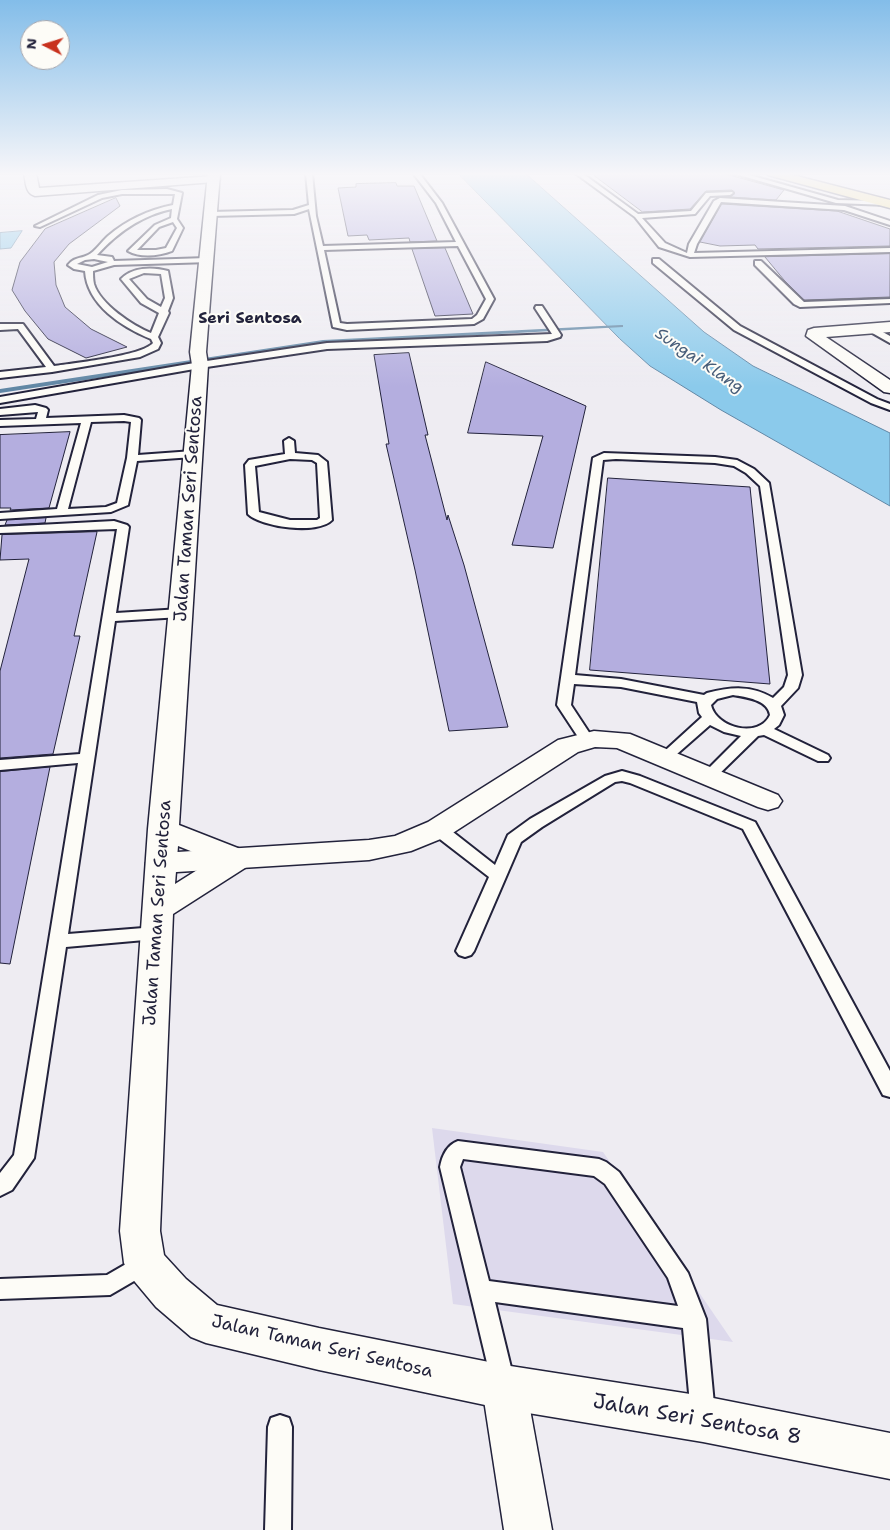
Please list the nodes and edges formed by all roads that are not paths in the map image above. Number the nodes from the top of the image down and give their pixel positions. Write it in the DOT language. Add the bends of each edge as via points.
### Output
graph roads {
  1 [pos="102,244"];
  2 [pos="139,244"];
  3 [pos="171,244"];
  4 [pos="209,244"];
  5 [pos="319,244"];
  6 [pos="447,244"];
  7 [pos="461,244"];
  8 [pos="693,244"];
  9 [pos="662,246"];
  10 [pos="320,248"];
  11 [pos="890,250"];
  12 [pos="687,255"];
  13 [pos="666,256"];
  14 [pos="90,258"];
  15 [pos="208,258"];
  16 [pos="656,261"];
  17 [pos="112,262"];
  18 [pos="671,263"];
  19 [pos="767,263"];
  20 [pos="706,264"];
  21 [pos="89,269"];
  22 [pos="890,301"];
  23 [pos="539,308"];
  24 [pos="165,312"];
  25 [pos="0,327"];
  26 [pos="890,327"];
  27 [pos="870,328"];
  28 [pos="154,336"];
  29 [pos="890,340"];
  30 [pos="199,359"];
  31 [pos="52,369"];
  32 [pos="0,375"];
  33 [pos="890,388"];
  34 [pos="0,400"];
  35 [pos="890,406"];
  36 [pos="0,412"];
  37 [pos="87,420"];
  38 [pos="40,422"];
  39 [pos="0,423"];
  40 [pos="289,441"];
  41 [pos="193,454"];
  42 [pos="290,456"];
  43 [pos="132,458"];
  44 [pos="62,512"];
  45 [pos="0,516"];
  46 [pos="0,530"];
  47 [pos="181,613"];
  48 [pos="109,617"];
  49 [pos="568,679"];
  50 [pos="706,700"];
  51 [pos="773,706"];
  52 [pos="709,718"];
  53 [pos="759,731"];
  54 [pos="587,740"];
  55 [pos="87,758"];
  56 [pos="664,758"];
  57 [pos="823,758"];
  58 [pos="0,765"];
  59 [pos="708,777"];
  60 [pos="768,801"];
  61 [pos="163,829"];
  62 [pos="438,829"];
  63 [pos="237,859"];
  64 [pos="161,863"];
  65 [pos="497,875"];
  66 [pos="157,921"];
  67 [pos="58,941"];
  68 [pos="465,951"];
  69 [pos="890,1089"];
  70 [pos="0,1187"];
  71 [pos="145,1264"];
  72 [pos="0,1289"];
  73 [pos="480,1290"];
  74 [pos="694,1318"];
  75 [pos="504,1388"];
  76 [pos="703,1419"];
  77 [pos="280,1427"];
  78 [pos="890,1456"];
  79 [pos="278,1530"];
  80 [pos="528,1530"];
  1 -- 14 [label="lane"];
  2 -- 3 [label="lane" via="132,251 168,250"];
  4 -- 15 [label="main road, Jalan Taman Seri Sentosa"];
  5 -- 10 [label="lane"];
  6 -- 10 [label="lane"];
  7 -- 10 [label="lane" via="490,299 480,317 466,323 347,327 336,325"];
  8 -- 12 [label="lane"];
  9 -- 12 [label="lane"];
  9 -- 18 [label="lane" via="664,260"];
  11 -- 12 [label="lane"];
  12 -- 13 [label="lane"];
  12 -- 20 [label="lane" via="698,259 693,263"];
  14 -- 17 [label="lane"];
  14 -- 21 [label="lane" via="72,265"];
  15 -- 17 [label="lane"];
  15 -- 30 [label="main road, Jalan Taman Seri Sentosa"];
  16 -- 35 [label="lane" via="756,340"];
  17 -- 21 [label="lane" via="106,267"];
  19 -- 22 [label="lane" via="754,263 803,305"];
  21 -- 28 [label="lane" via="90,284 112,312 134,329"];
  23 -- 30 [label="lane" via="557,335 547,338 327,346"];
  24 -- 24 [label="lane" via="170,298 165,273 156,270 131,273 125,279 144,300"];
  24 -- 28 [label="lane"];
  25 -- 31 [label="lane" via="20,326"];
  26 -- 27 [label="main road"];
  27 -- 29 [label="lane"];
  27 -- 33 [label="main road" via="820,331 814,336"];
  28 -- 31 [label="lane" via="156,347 149,351"];
  30 -- 34 [label="lane"];
  30 -- 41 [label="main road, Jalan Taman Seri Sentosa"];
  31 -- 32 [label="lane"];
  36 -- 38 [label="lane" via="35,408 43,410"];
  37 -- 38 [label="lane"];
  37 -- 43 [label="lane" via="136,420"];
  37 -- 44 [label="lane"];
  38 -- 39 [label="lane"];
  40 -- 42 [label="lane"];
  41 -- 43 [label="lane"];
  41 -- 47 [label="main road, Jalan Taman Seri Sentosa"];
  42 -- 42 [label="lane" via="314,457 322,462 326,520 322,523 293,524 254,514 250,465"];
  43 -- 44 [label="lane" via="122,505 107,510"];
  44 -- 45 [label="lane"];
  46 -- 48 [label="lane" via="114,524 123,527"];
  47 -- 48 [label="lane"];
  47 -- 61 [label="main road, Jalan Taman Seri Sentosa"];
  48 -- 55 [label="lane"];
  49 -- 50 [label="lane" via="621,683"];
  49 -- 51 [label="lane" via="598,458 715,460 737,463 750,470 765,485 794,675 791,688"];
  49 -- 54 [label="lane" via="564,705"];
  50 -- 51 [label="lane" via="722,692 739,691 756,695"];
  50 -- 52 [label="lane" via="705,714"];
  51 -- 53 [label="lane" via="777,712 776,719 772,725"];
  52 -- 53 [label="lane" via="730,730"];
  52 -- 56 [label="lane"];
  53 -- 57 [label="lane"];
  53 -- 59 [label="lane"];
  54 -- 56 [label="main road" via="621,740"];
  54 -- 62 [label="main road" via="568,746"];
  55 -- 58 [label="lane"];
  55 -- 67 [label="lane"];
  56 -- 59 [label="main road"];
  59 -- 60 [label="main road"];
  61 -- 63 [label="main road"];
  61 -- 64 [label="main road, Jalan Taman Seri Sentosa"];
  62 -- 63 [label="main road" via="401,844 370,850"];
  62 -- 65 [label="lane"];
  63 -- 64 [label="main road"];
  63 -- 66 [label="main road"];
  64 -- 66 [label="main road, Jalan Taman Seri Sentosa"];
  65 -- 68 [label="lane"];
  65 -- 69 [label="lane" via="514,839 610,779 622,776 636,778 749,826"];
  66 -- 67 [label="lane"];
  66 -- 71 [label="main road, Jalan Taman Seri Sentosa" via="140,1231"];
  67 -- 70 [label="lane" via="24,1158"];
  71 -- 72 [label="lane" via="110,1285"];
  71 -- 75 [label="main road, Jalan Taman Seri Sentosa" via="171,1293 206,1323"];
  73 -- 74 [label="lane"];
  73 -- 74 [label="lane" via="450,1167 458,1150 599,1168 612,1178 677,1273"];
  73 -- 75 [label="lane"];
  74 -- 76 [label="lane"];
  75 -- 76 [label="main road, Jalan Seri Sentosa 8"];
  75 -- 80 [label="main road"];
  76 -- 78 [label="main road, Jalan Seri Sentosa 8"];
  77 -- 79 [label="lane"];
}
